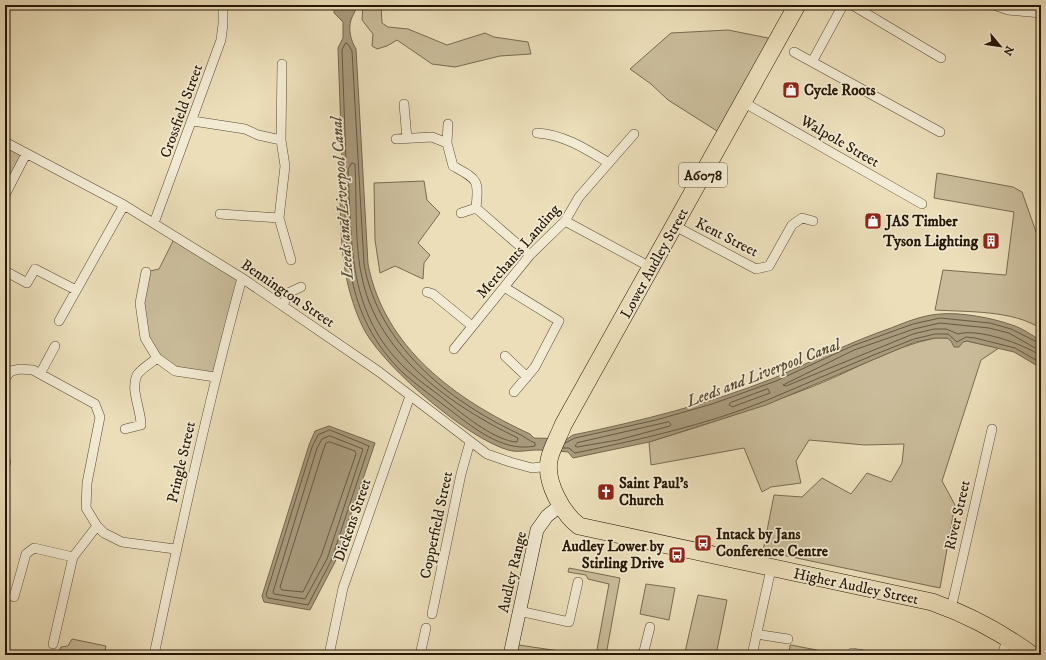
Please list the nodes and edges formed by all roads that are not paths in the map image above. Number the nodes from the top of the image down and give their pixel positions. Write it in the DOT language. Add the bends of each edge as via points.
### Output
graph roads {
  1 [pos="223,5"];
  2 [pos="797,5"];
  3 [pos="843,5"];
  4 [pos="852,5"];
  5 [pos="994,5"];
  6 [pos="1041,13"];
  7 [pos="794,52"];
  8 [pos="941,58"];
  9 [pos="812,62"];
  10 [pos="282,64"];
  11 [pos="743,102"];
  12 [pos="404,104"];
  13 [pos="193,121"];
  14 [pos="448,124"];
  15 [pos="940,132"];
  16 [pos="537,133"];
  17 [pos="634,134"];
  18 [pos="407,139"];
  19 [pos="280,140"];
  20 [pos="396,140"];
  21 [pos="5,142"];
  22 [pos="447,143"];
  23 [pos="26,154"];
  24 [pos="609,163"];
  25 [pos="5,195"];
  26 [pos="922,204"];
  27 [pos="124,206"];
  28 [pos="476,208"];
  29 [pos="461,212"];
  30 [pos="220,214"];
  31 [pos="279,218"];
  32 [pos="565,221"];
  33 [pos="813,222"];
  34 [pos="154,224"];
  35 [pos="675,226"];
  36 [pos="530,255"];
  37 [pos="291,260"];
  38 [pos="652,268"];
  39 [pos="5,271"];
  40 [pos="146,272"];
  41 [pos="242,278"];
  42 [pos="301,287"];
  43 [pos="504,287"];
  44 [pos="76,290"];
  45 [pos="427,292"];
  46 [pos="283,306"];
  47 [pos="59,321"];
  48 [pos="472,326"];
  49 [pos="55,346"];
  50 [pos="454,349"];
  51 [pos="505,356"];
  52 [pos="157,358"];
  53 [pos="40,374"];
  54 [pos="216,376"];
  55 [pos="527,377"];
  56 [pos="5,378"];
  57 [pos="514,392"];
  58 [pos="410,396"];
  59 [pos="125,429"];
  60 [pos="992,429"];
  61 [pos="470,442"];
  62 [pos="549,463"];
  63 [pos="561,505"];
  64 [pos="97,526"];
  65 [pos="175,549"];
  66 [pos="73,557"];
  67 [pos="771,569"];
  68 [pos="578,582"];
  69 [pos="14,597"];
  70 [pos="951,609"];
  71 [pos="519,611"];
  72 [pos="432,614"];
  73 [pos="650,627"];
  74 [pos="426,628"];
  75 [pos="756,634"];
  76 [pos="1008,637"];
  77 [pos="788,640"];
  78 [pos="53,644"];
  79 [pos="852,652"];
  80 [pos="154,655"];
  81 [pos="329,655"];
  82 [pos="420,655"];
  83 [pos="510,655"];
  84 [pos="643,655"];
  85 [pos="752,655"];
  86 [pos="864,655"];
  87 [pos="1002,655"];
  88 [pos="1032,655"];
  1 -- 13 [label="street, Crossfield Street" via="221,40"];
  2 -- 11 [label="highway, Lower Audley Street / A6078"];
  3 -- 9 [label="street"];
  4 -- 8 [label="street"];
  5 -- 6 [label="street" via="1008,10"];
  7 -- 9 [label="street"];
  9 -- 15 [label="street"];
  10 -- 19 [label="street"];
  11 -- 26 [label="street, Walpole Street"];
  11 -- 35 [label="highway, Lower Audley Street / A6078"];
  12 -- 18 [label="street"];
  13 -- 19 [label="street" via="245,130 258,136"];
  13 -- 34 [label="street, Crossfield Street"];
  14 -- 22 [label="street"];
  16 -- 24 [label="street" via="552,134 572,141"];
  17 -- 24 [label="street, Merchants Landing"];
  18 -- 20 [label="street"];
  18 -- 22 [label="street" via="432,137"];
  19 -- 31 [label="street" via="285,166"];
  21 -- 23 [label="street, Bennington Street"];
  22 -- 28 [label="street" via="453,166 473,177 478,186"];
  23 -- 25 [label="street"];
  23 -- 27 [label="street, Bennington Street"];
  24 -- 32 [label="street, Merchants Landing" via="580,196"];
  27 -- 34 [label="street, Bennington Street"];
  27 -- 44 [label="street"];
  28 -- 29 [label="street"];
  28 -- 36 [label="street"];
  30 -- 31 [label="street"];
  31 -- 37 [label="street"];
  32 -- 36 [label="street, Merchants Landing"];
  32 -- 38 [label="street"];
  33 -- 35 [label="street, Kent Street" via="802,218 792,225 769,266 756,269"];
  34 -- 41 [label="street, Bennington Street"];
  35 -- 38 [label="highway, Lower Audley Street / A6078"];
  36 -- 43 [label="street, Merchants Landing"];
  38 -- 62 [label="highway, Lower Audley Street / A6078" via="564,425"];
  39 -- 44 [label="street" via="27,283 35,269"];
  40 -- 52 [label="street" via="140,303 146,338"];
  41 -- 46 [label="street, Bennington Street"];
  41 -- 54 [label="street, Pringle Street"];
  42 -- 46 [label="street" via="288,293"];
  43 -- 48 [label="street, Merchants Landing"];
  43 -- 55 [label="street" via="559,321 540,359"];
  44 -- 47 [label="street"];
  45 -- 48 [label="street" via="433,294"];
  46 -- 58 [label="street, Bennington Street" via="372,366"];
  48 -- 50 [label="street, Merchants Landing"];
  49 -- 53 [label="street"];
  51 -- 55 [label="street"];
  52 -- 54 [label="street" via="176,371"];
  52 -- 59 [label="street" via="138,374 134,389 141,425"];
  53 -- 56 [label="street" via="33,370 20,369 11,371"];
  53 -- 64 [label="street" via="95,404 100,417 86,498 86,508"];
  54 -- 65 [label="street, Pringle Street"];
  55 -- 57 [label="street"];
  58 -- 61 [label="street, Bennington Street"];
  58 -- 81 [label="street, Dickens Street" via="343,588"];
  60 -- 70 [label="street, River Street"];
  61 -- 62 [label="street, Bennington Street" via="487,454 532,468"];
  61 -- 72 [label="street, Copperfield Street"];
  62 -- 63 [label="highway" via="552,485"];
  63 -- 67 [label="highway, Higher Audley Street" via="569,518 579,526"];
  63 -- 71 [label="street, Audley Range" via="547,516 537,530"];
  64 -- 65 [label="street" via="104,533 122,542"];
  64 -- 66 [label="street"];
  65 -- 80 [label="street, Pringle Street"];
  66 -- 69 [label="street" via="34,548 26,554"];
  66 -- 78 [label="street"];
  67 -- 70 [label="highway, Higher Audley Street" via="932,602"];
  67 -- 75 [label="street"];
  68 -- 71 [label="street" via="570,622"];
  70 -- 76 [label="highway, Higher Audley Street" via="978,620"];
  71 -- 83 [label="street, Audley Range"];
  73 -- 84 [label="street"];
  74 -- 82 [label="street"];
  75 -- 77 [label="street"];
  75 -- 85 [label="street"];
  76 -- 87 [label="street"];
  76 -- 88 [label="highway, Higher Audley Street"];
  79 -- 86 [label="street"];
}
